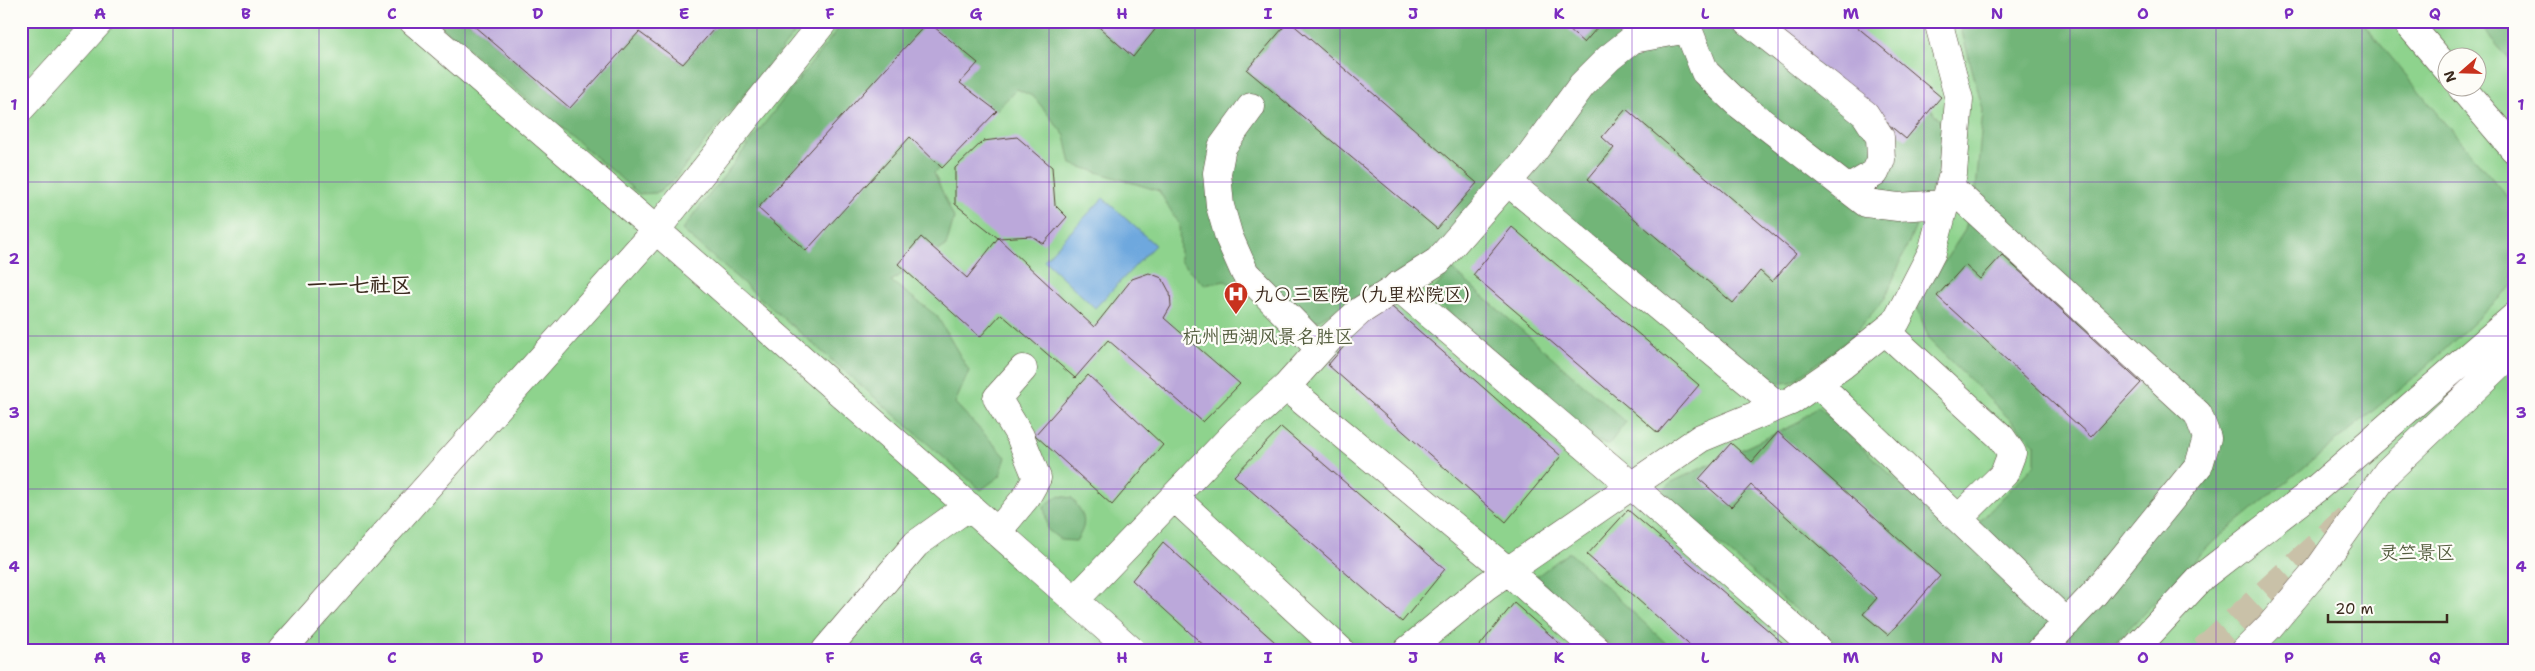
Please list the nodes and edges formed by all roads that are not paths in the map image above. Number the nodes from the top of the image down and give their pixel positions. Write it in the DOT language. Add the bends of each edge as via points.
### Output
graph roads {
  1 [pos="100,21"];
  2 [pos="413,21"];
  3 [pos="824,21"];
  4 [pos="1748,21"];
  5 [pos="1938,21"];
  6 [pos="2406,21"];
  7 [pos="1690,25"];
  8 [pos="2438,58"];
  9 [pos="2471,98"];
  10 [pos="1251,107"];
  11 [pos="21,108"];
  12 [pos="2514,149"];
  13 [pos="1508,182"];
  14 [pos="1848,189"];
  15 [pos="1947,195"];
  16 [pos="656,230"];
  17 [pos="1397,286"];
  18 [pos="2514,317"];
  19 [pos="1885,331"];
  20 [pos="1320,349"];
  21 [pos="2514,351"];
  22 [pos="1023,369"];
  23 [pos="1817,383"];
  24 [pos="1286,387"];
  25 [pos="1778,406"];
  26 [pos="1632,486"];
  27 [pos="1174,497"];
  28 [pos="969,506"];
  29 [pos="1958,518"];
  30 [pos="998,531"];
  31 [pos="1508,571"];
  32 [pos="1075,600"];
  33 [pos="2067,623"];
  34 [pos="282,650"];
  35 [pos="826,650"];
  36 [pos="1131,650"];
  37 [pos="1340,650"];
  38 [pos="1408,650"];
  39 [pos="1597,650"];
  40 [pos="1818,650"];
  41 [pos="2041,650"];
  42 [pos="2134,650"];
  43 [pos="2246,650"];
  1 -- 11 [label="street"];
  2 -- 16 [label="street"];
  3 -- 16 [label="street"];
  4 -- 14 [label="street" via="1865,114 1880,138 1881,160 1875,173"];
  5 -- 15 [label="street" via="1959,99 1953,174"];
  6 -- 8 [label="street"];
  7 -- 13 [label="street" via="1633,39 1609,58 1582,85 1532,155"];
  7 -- 14 [label="street" via="1705,72 1736,102"];
  9 -- 12 [label="street"];
  10 -- 20 [label="street" via="1222,147 1217,173 1220,206 1245,273"];
  13 -- 17 [label="street" via="1438,260"];
  13 -- 25 [label="street"];
  14 -- 15 [label="street" via="1866,203 1898,207"];
  15 -- 19 [label="street" via="1932,252 1896,322"];
  15 -- 33 [label="street" via="2198,414 2207,438 2199,465"];
  16 -- 28 [label="street"];
  16 -- 34 [label="street"];
  17 -- 20 [label="street" via="1360,310"];
  17 -- 26 [label="street"];
  18 -- 42 [label="street" via="2317,488 2203,576"];
  19 -- 23 [label="street" via="1844,366"];
  19 -- 29 [label="street" via="2001,437 2012,453 2004,474"];
  20 -- 24 [label="street"];
  21 -- 43 [label="street" via="2387,472 2320,567"];
  22 -- 30 [label="street" via="997,398 1020,436 1037,478 1027,496"];
  23 -- 25 [label="street"];
  23 -- 29 [label="street"];
  24 -- 27 [label="street" via="1237,431"];
  24 -- 31 [label="street"];
  25 -- 26 [label="street" via="1701,438"];
  26 -- 31 [label="street"];
  26 -- 40 [label="street"];
  27 -- 32 [label="street"];
  27 -- 37 [label="street"];
  28 -- 30 [label="street"];
  28 -- 35 [label="street" via="916,544"];
  29 -- 33 [label="street"];
  30 -- 32 [label="street"];
  31 -- 38 [label="street"];
  31 -- 39 [label="street"];
  32 -- 36 [label="street"];
  33 -- 41 [label="street"];
}
